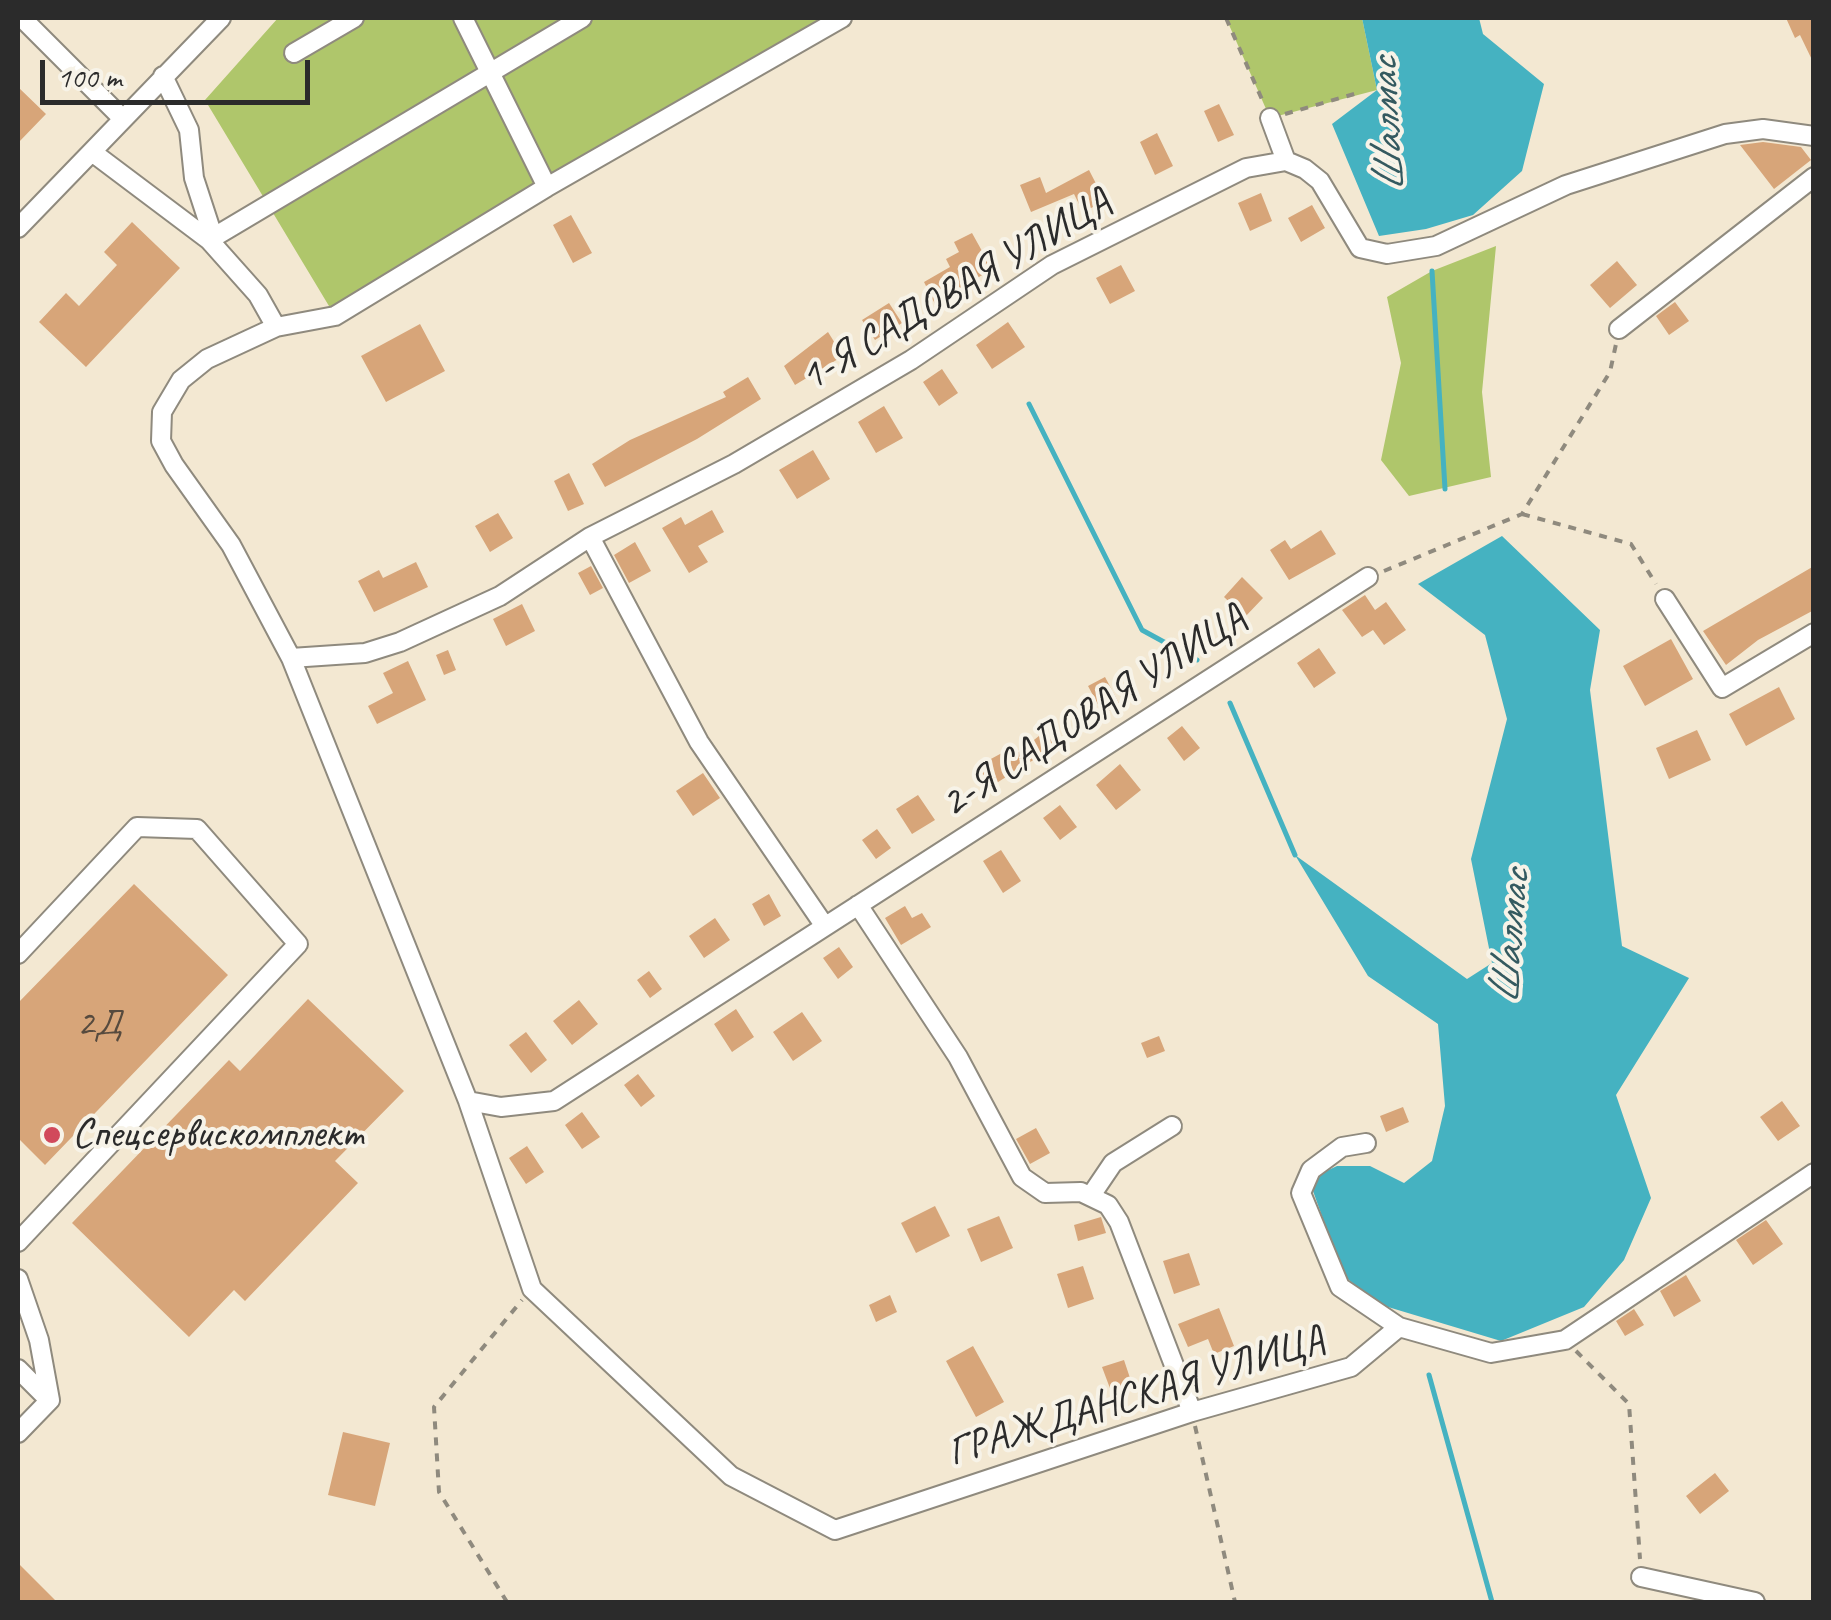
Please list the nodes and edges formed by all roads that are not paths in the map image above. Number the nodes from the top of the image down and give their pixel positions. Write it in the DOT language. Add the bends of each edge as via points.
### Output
graph roads {
  1 [pos="22,18"];
  2 [pos="221,18"];
  3 [pos="354,18"];
  4 [pos="464,18"];
  5 [pos="582,18"];
  6 [pos="842,18"];
  7 [pos="294,53"];
  8 [pos="488,72"];
  9 [pos="163,76"];
  10 [pos="1270,118"];
  11 [pos="123,119"];
  12 [pos="1814,136"];
  13 [pos="92,152"];
  14 [pos="1286,161"];
  15 [pos="1814,178"];
  16 [pos="548,187"];
  17 [pos="20,222"];
  18 [pos="209,240"];
  19 [pos="276,327"];
  20 [pos="1619,329"];
  21 [pos="590,537"];
  22 [pos="1368,578"];
  23 [pos="1665,599"];
  24 [pos="1814,633"];
  25 [pos="292,658"];
  26 [pos="858,905"];
  27 [pos="824,925"];
  28 [pos="18,954"];
  29 [pos="468,1101"];
  30 [pos="1172,1126"];
  31 [pos="1366,1143"];
  32 [pos="1814,1173"];
  33 [pos="1092,1194"];
  34 [pos="18,1242"];
  35 [pos="18,1278"];
  36 [pos="1399,1327"];
  37 [pos="18,1368"];
  38 [pos="50,1400"];
  39 [pos="1192,1412"];
  40 [pos="18,1432"];
  41 [pos="1641,1577"];
  42 [pos="1755,1602"];
  1 -- 11 [label="street"];
  2 -- 9 [label="street"];
  3 -- 7 [label="street"];
  4 -- 8 [label="street"];
  5 -- 8 [label="street"];
  6 -- 16 [label="street"];
  8 -- 16 [label="street"];
  8 -- 18 [label="street"];
  9 -- 11 [label="street"];
  9 -- 18 [label="street" via="189,130"];
  10 -- 14 [label="street"];
  11 -- 13 [label="street"];
  12 -- 14 [label="street" via="1763,129 1725,134 1566,185 1436,246 1387,254 1360,248 1320,181"];
  13 -- 17 [label="street"];
  13 -- 18 [label="street"];
  14 -- 21 [label="street, 1-Я САДОВАЯ УЛИЦА" via="1246,168 1052,265 911,360 734,464"];
  15 -- 20 [label="street"];
  16 -- 19 [label="street" via="335,316"];
  18 -- 19 [label="street" via="258,294"];
  19 -- 25 [label="street" via="180,380 159,428 174,466 231,545"];
  21 -- 25 [label="street, 1-Я САДОВАЯ УЛИЦА" via="500,596 400,642 365,653"];
  21 -- 27 [label="street" via="699,742"];
  22 -- 26 [label="street, 2-Я САДОВАЯ УЛИЦА"];
  23 -- 24 [label="street" via="1722,688"];
  25 -- 29 [label="street"];
  26 -- 27 [label="street, 2-Я САДОВАЯ УЛИЦА"];
  26 -- 33 [label="street" via="958,1057 1022,1177 1045,1193"];
  27 -- 29 [label="street, 2-Я САДОВАЯ УЛИЦА" via="554,1101 501,1107"];
  28 -- 34 [label="street" via="137,827 197,829 298,944"];
  29 -- 39 [label="street, ГРАЖДАНСКАЯ УЛИЦА" via="532,1289 731,1476 836,1530"];
  30 -- 33 [label="street" via="1114,1162"];
  31 -- 36 [label="street" via="1342,1147 1311,1170 1301,1193 1340,1287"];
  32 -- 36 [label="street" via="1565,1340 1491,1353"];
  33 -- 39 [label="street" via="1119,1222"];
  35 -- 38 [label="street"];
  36 -- 39 [label="street, ГРАЖДАНСКАЯ УЛИЦА" via="1351,1367"];
  37 -- 38 [label="street"];
  38 -- 40 [label="street"];
  41 -- 42 [label="street"];
}
